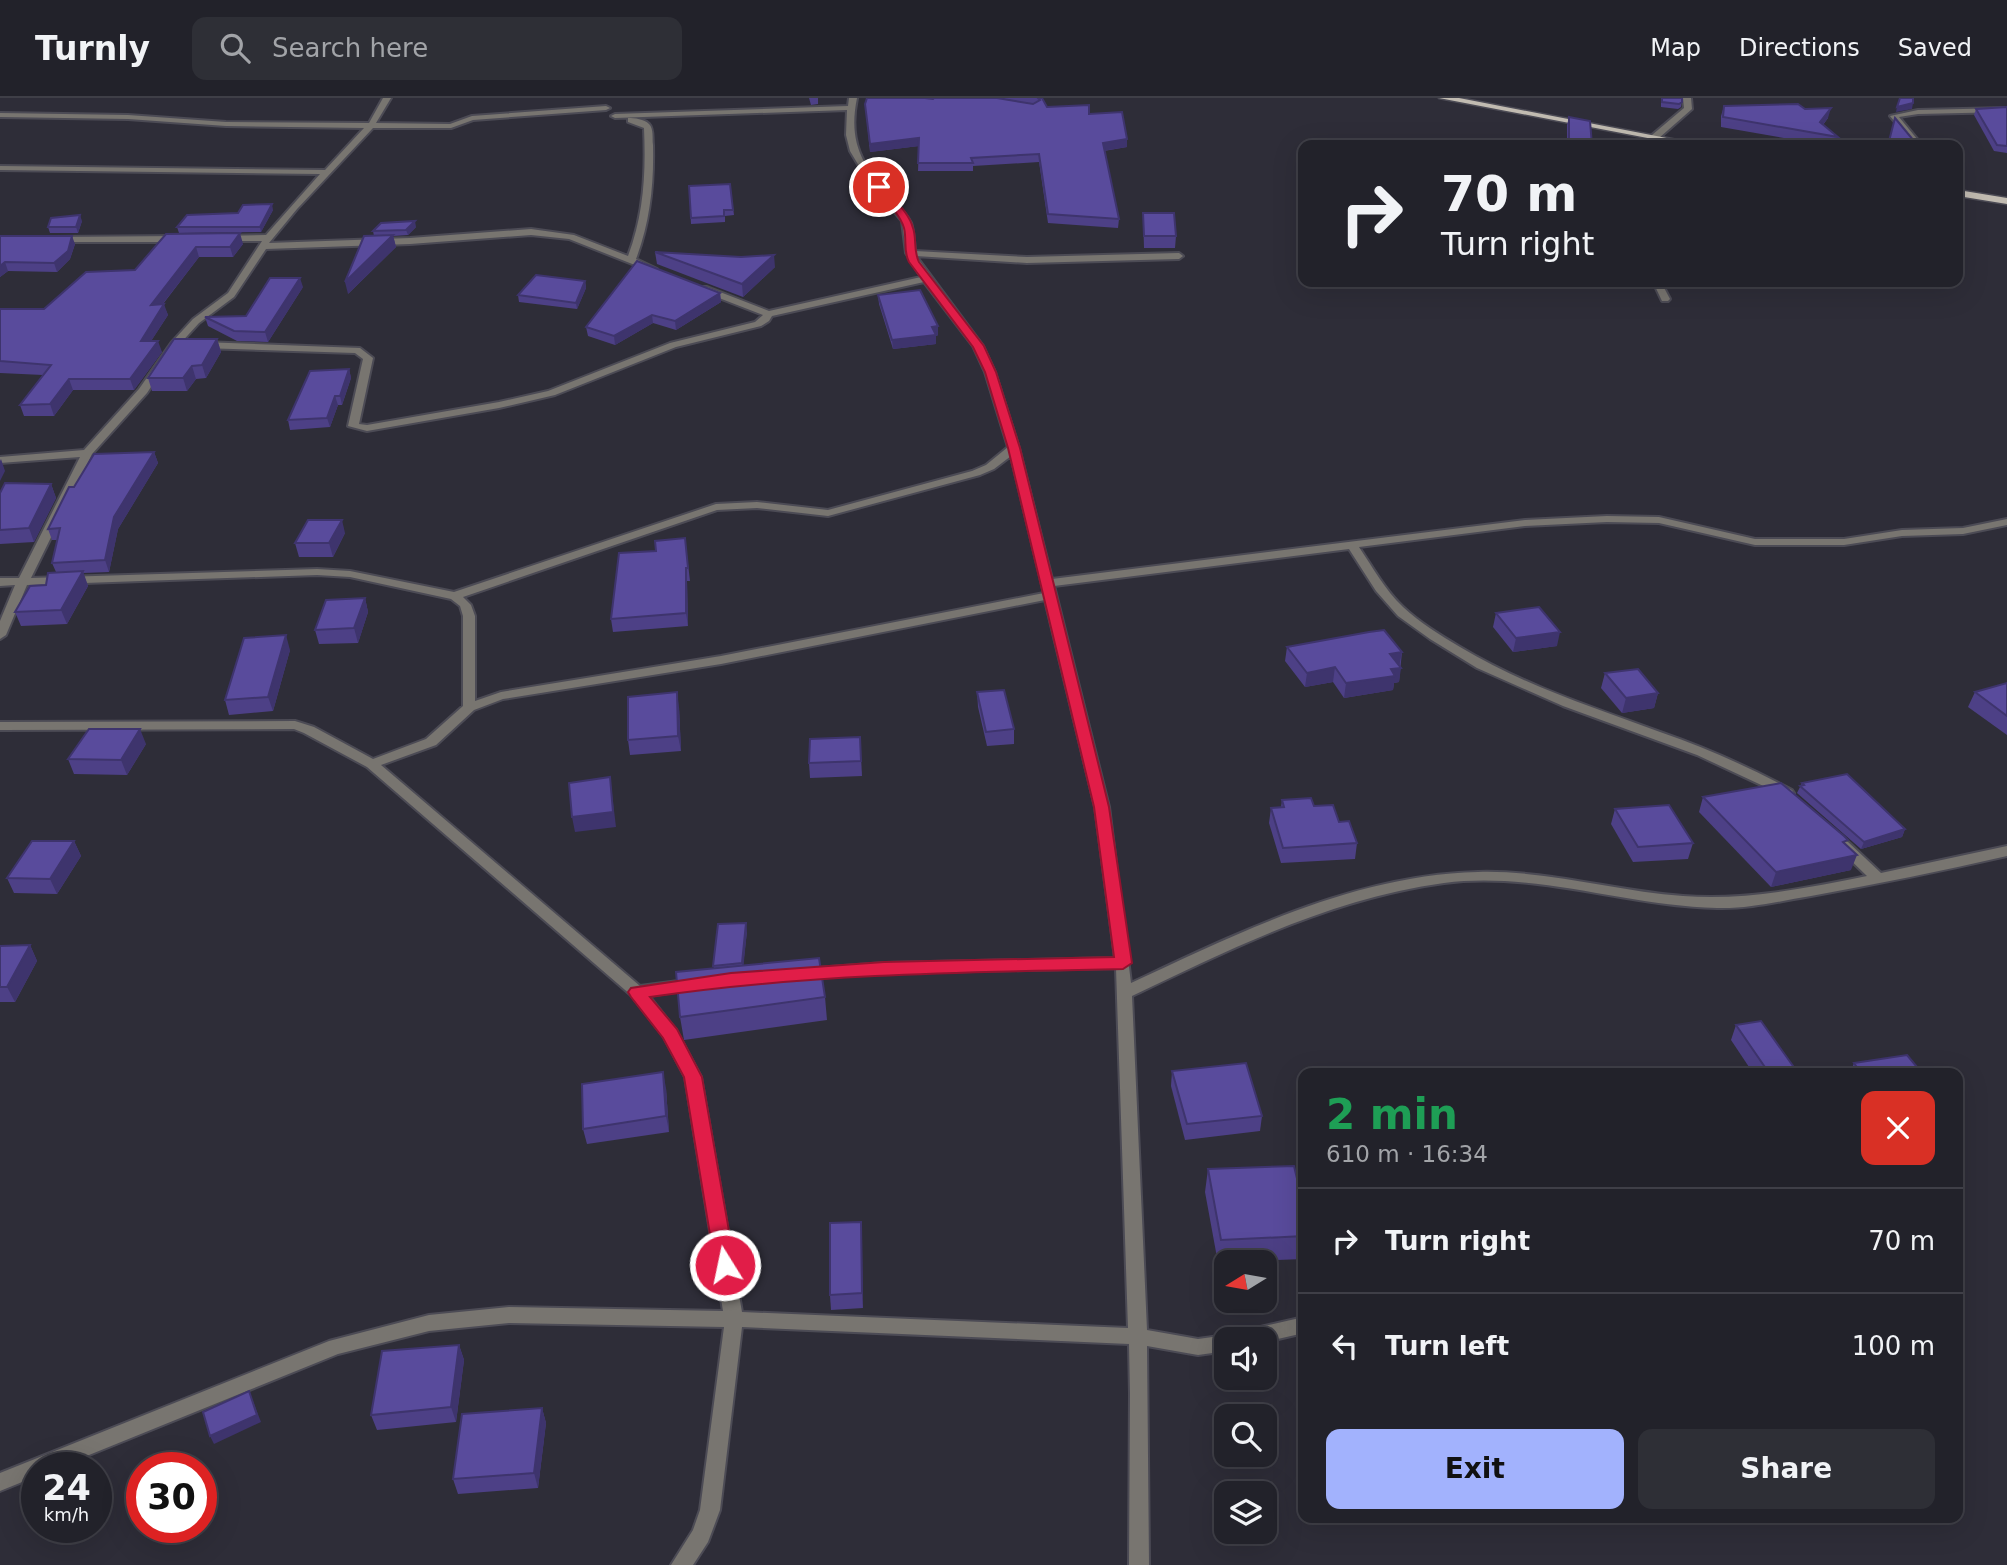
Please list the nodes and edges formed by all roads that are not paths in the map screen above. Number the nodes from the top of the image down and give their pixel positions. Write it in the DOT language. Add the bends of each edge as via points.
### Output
graph roads {
  1 [pos="387,98"];
  2 [pos="609,98"];
  3 [pos="1444,98"];
  4 [pos="1688,98"];
  5 [pos="851,103"];
  6 [pos="606,108"];
  7 [pos="2007,110"];
  8 [pos="0,115"];
  9 [pos="615,117"];
  10 [pos="372,124"];
  11 [pos="1650,140"];
  12 [pos="1656,140"];
  13 [pos="1914,140"];
  14 [pos="0,168"];
  15 [pos="327,172"];
  16 [pos="1963,194"];
  17 [pos="2007,201"];
  18 [pos="213,238"];
  19 [pos="185,239"];
  20 [pos="46,240"];
  21 [pos="266,242"];
  22 [pos="910,253"];
  23 [pos="1179,256"];
  24 [pos="631,261"];
  25 [pos="657,271"];
  26 [pos="925,279"];
  27 [pos="696,285"];
  28 [pos="1659,287"];
  29 [pos="1665,299"];
  30 [pos="768,314"];
  31 [pos="174,344"];
  32 [pos="1014,448"];
  33 [pos="87,453"];
  34 [pos="0,460"];
  35 [pos="2007,522"];
  36 [pos="1352,545"];
  37 [pos="23,580"];
  38 [pos="0,582"];
  39 [pos="1049,589"];
  40 [pos="455,596"];
  41 [pos="0,635"];
  42 [pos="469,707"];
  43 [pos="0,726"];
  44 [pos="372,764"];
  45 [pos="1801,805"];
  46 [pos="1831,833"];
  47 [pos="2007,851"];
  48 [pos="1880,880"];
  49 [pos="1123,963"];
  50 [pos="782,975"];
  51 [pos="704,983"];
  52 [pos="637,992"];
  53 [pos="1125,993"];
  54 [pos="734,1319"];
  55 [pos="1298,1326"];
  56 [pos="1277,1331"];
  57 [pos="1138,1336"];
  58 [pos="1214,1345"];
  59 [pos="0,1482"];
  60 [pos="681,1565"];
  61 [pos="1139,1565"];
  1 -- 10 [label="street"];
  2 -- 6 [label="street"];
  3 -- 11 [label="main road"];
  4 -- 12 [label="street" via="1688,109"];
  5 -- 9 [label="street"];
  5 -- 22 [label="street" via="847,129 853,154 906,221"];
  6 -- 9 [label="street" via="605,114"];
  6 -- 10 [label="street" via="472,117 451,126"];
  7 -- 13 [label="street" via="1915,108 1894,116"];
  8 -- 10 [label="street" via="226,124"];
  9 -- 24 [label="street" via="648,127 648,209"];
  10 -- 15 [label="street"];
  14 -- 15 [label="street"];
  15 -- 21 [label="street"];
  16 -- 17 [label="main road"];
  18 -- 21 [label="street"];
  19 -- 20 [label="street"];
  21 -- 24 [label="street" via="410,242 531,232 571,237"];
  21 -- 31 [label="street" via="231,295"];
  22 -- 23 [label="street" via="1027,260"];
  22 -- 26 [label="street"];
  24 -- 25 [label="street"];
  26 -- 30 [label="street"];
  26 -- 32 [label="street" via="978,346"];
  27 -- 30 [label="street"];
  28 -- 29 [label="street"];
  30 -- 31 [label="street" via="758,324 673,345 551,393 368,428 353,426 368,358 365,353"];
  31 -- 33 [label="street" via="144,391"];
  32 -- 39 [label="street"];
  32 -- 40 [label="street" via="976,474 828,513 735,504 716,508"];
  33 -- 34 [label="street"];
  33 -- 37 [label="street"];
  35 -- 36 [label="street" via="1844,542 1755,542 1681,524 1606,519 1525,523"];
  36 -- 39 [label="street"];
  36 -- 45 [label="street" via="1391,603 1465,657 1507,680 1720,758"];
  37 -- 38 [label="street"];
  37 -- 40 [label="street" via="317,572 350,574"];
  37 -- 41 [label="street"];
  39 -- 42 [label="street" via="721,660 501,696"];
  39 -- 49 [label="street" via="1102,807"];
  40 -- 42 [label="street" via="469,616"];
  42 -- 44 [label="street" via="431,742"];
  43 -- 44 [label="street" via="295,725"];
  44 -- 52 [label="street"];
  46 -- 48 [label="street"];
  47 -- 48 [label="street"];
  48 -- 53 [label="street" via="1717,903 1496,877 1395,886 1238,939"];
  49 -- 50 [label="street"];
  49 -- 53 [label="street"];
  51 -- 52 [label="street"];
  52 -- 54 [label="street" via="670,1034 693,1077"];
  53 -- 57 [label="street"];
  54 -- 57 [label="street"];
  54 -- 59 [label="street" via="509,1315 429,1323 336,1347"];
  54 -- 60 [label="street" via="710,1510 701,1535"];
  55 -- 56 [label="street"];
  57 -- 58 [label="street" via="1198,1347"];
  57 -- 61 [label="street"];
}
